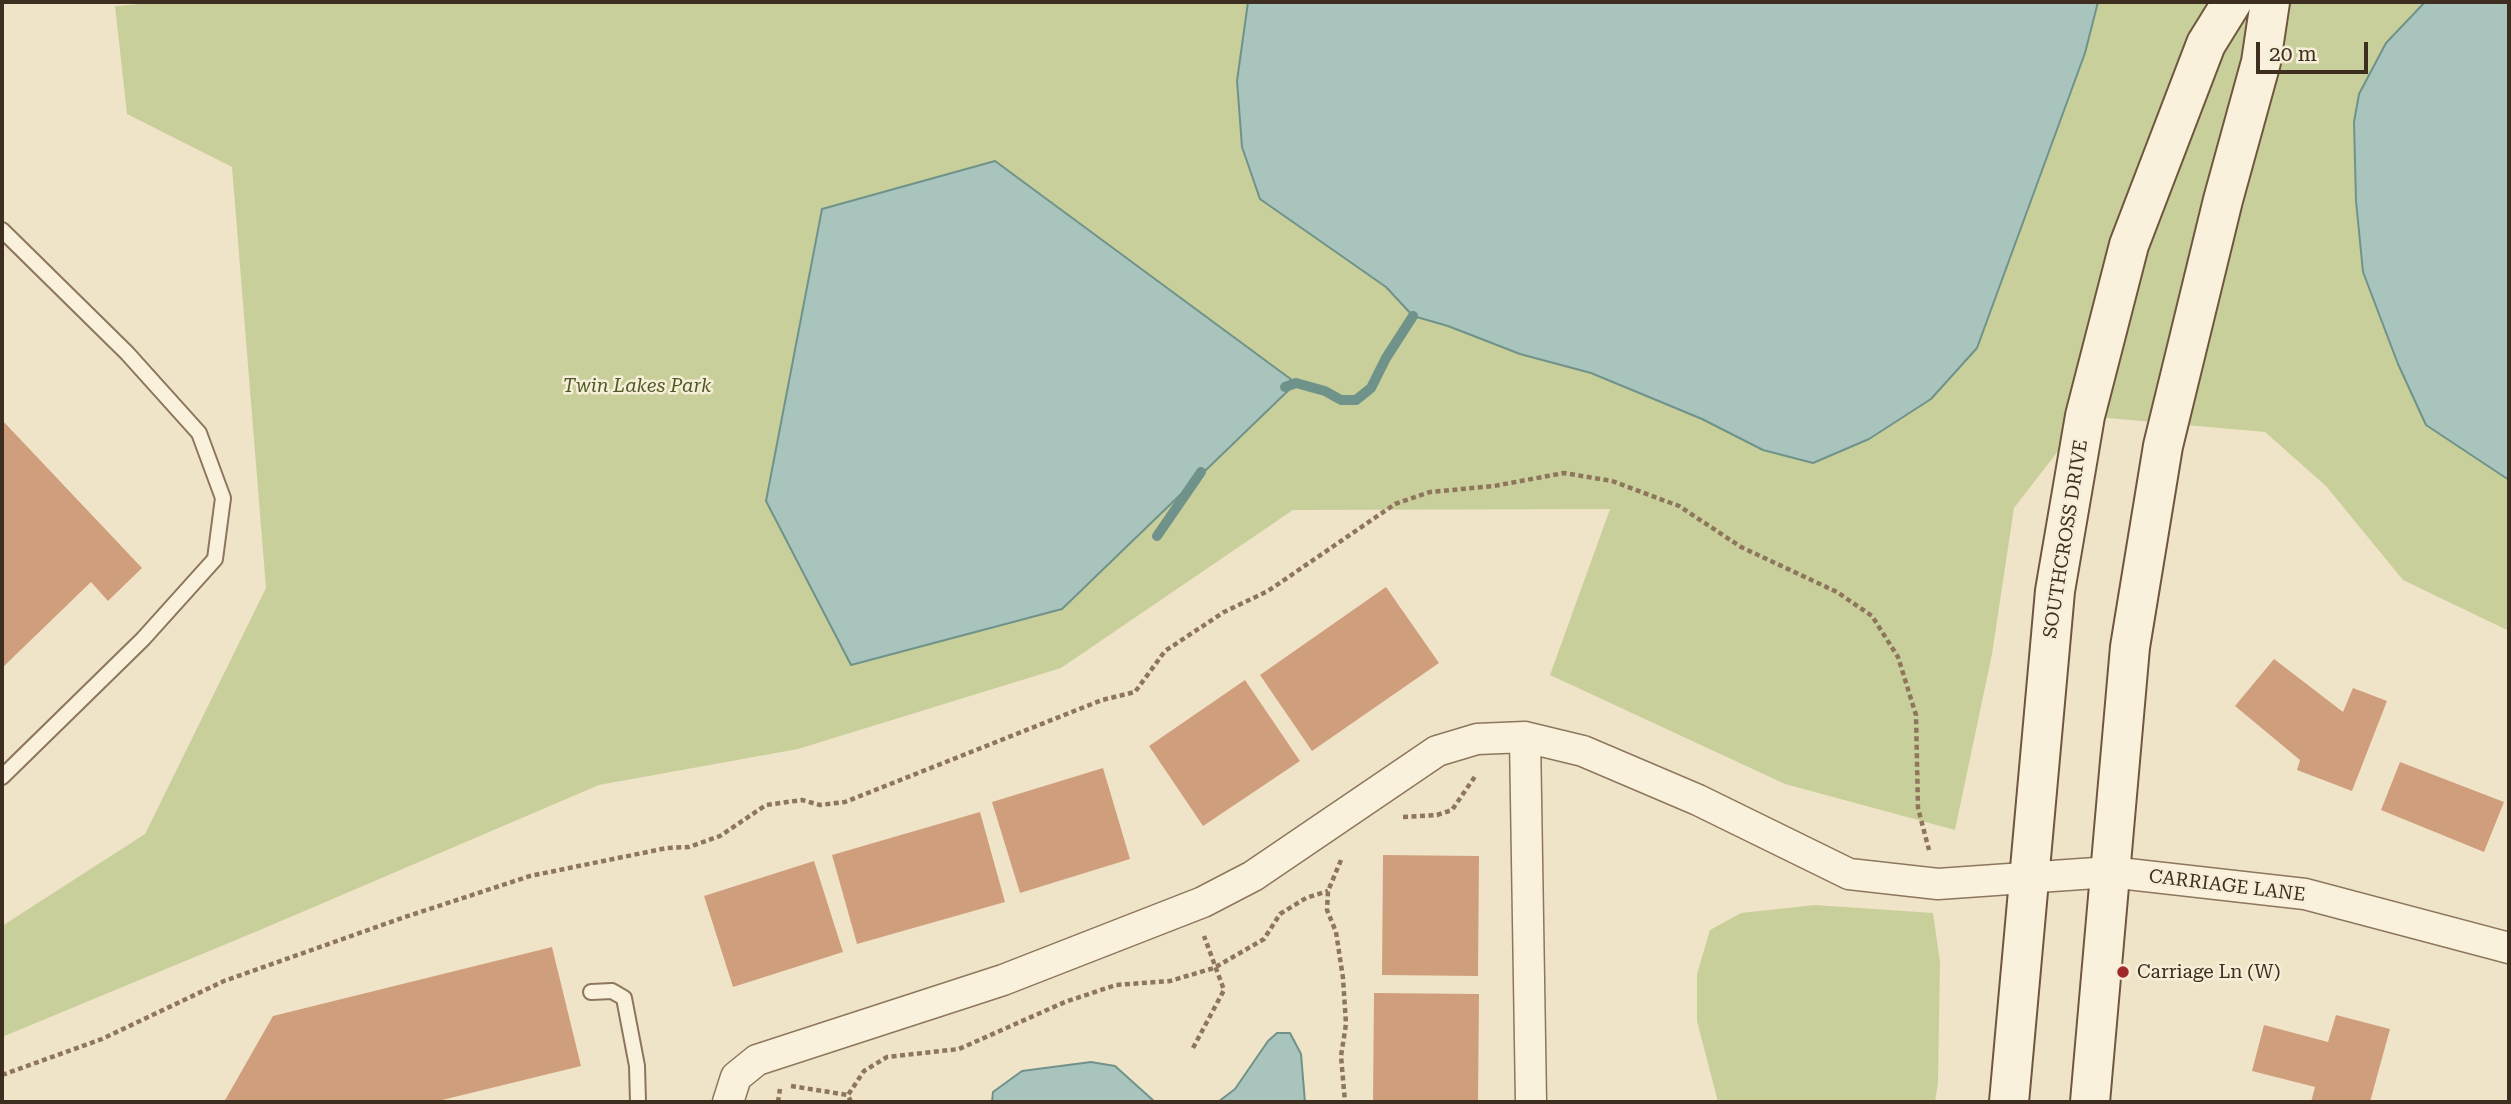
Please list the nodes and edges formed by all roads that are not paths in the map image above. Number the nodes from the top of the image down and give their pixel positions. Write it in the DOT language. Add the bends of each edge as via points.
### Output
graph roads {
  1 [pos="2232,2"];
  2 [pos="2270,2"];
  3 [pos="2,230"];
  4 [pos="1525,737"];
  5 [pos="2,777"];
  6 [pos="2110,872"];
  7 [pos="2029,879"];
  8 [pos="2509,948"];
  9 [pos="591,992"];
  10 [pos="638,1102"];
  11 [pos="729,1102"];
  12 [pos="1531,1102"];
  13 [pos="2009,1102"];
  14 [pos="2090,1102"];
  1 -- 7 [label="street, SOUTHCROSS DRIVE" via="2206,44 2129,246 2085,416 2055,592"];
  2 -- 6 [label="street" via="2261,62 2222,200 2163,446 2130,647"];
  3 -- 5 [label="lane" via="127,353 199,433 223,498 215,559 143,639"];
  4 -- 7 [label="street, CARRIAGE LANE" via="1583,751 1698,800 1849,874 1938,884"];
  4 -- 11 [label="street, CARRIAGE LANE" via="1477,738 1437,751 1253,876 1194,905 1003,980 757,1060 736,1077"];
  4 -- 12 [label="street"];
  6 -- 7 [label="street, CARRIAGE LANE"];
  6 -- 8 [label="street, CARRIAGE LANE" via="2305,894"];
  6 -- 14 [label="street"];
  7 -- 13 [label="street, SOUTHCROSS DRIVE"];
  9 -- 10 [label="lane" via="612,991 624,998 637,1066"];
}
